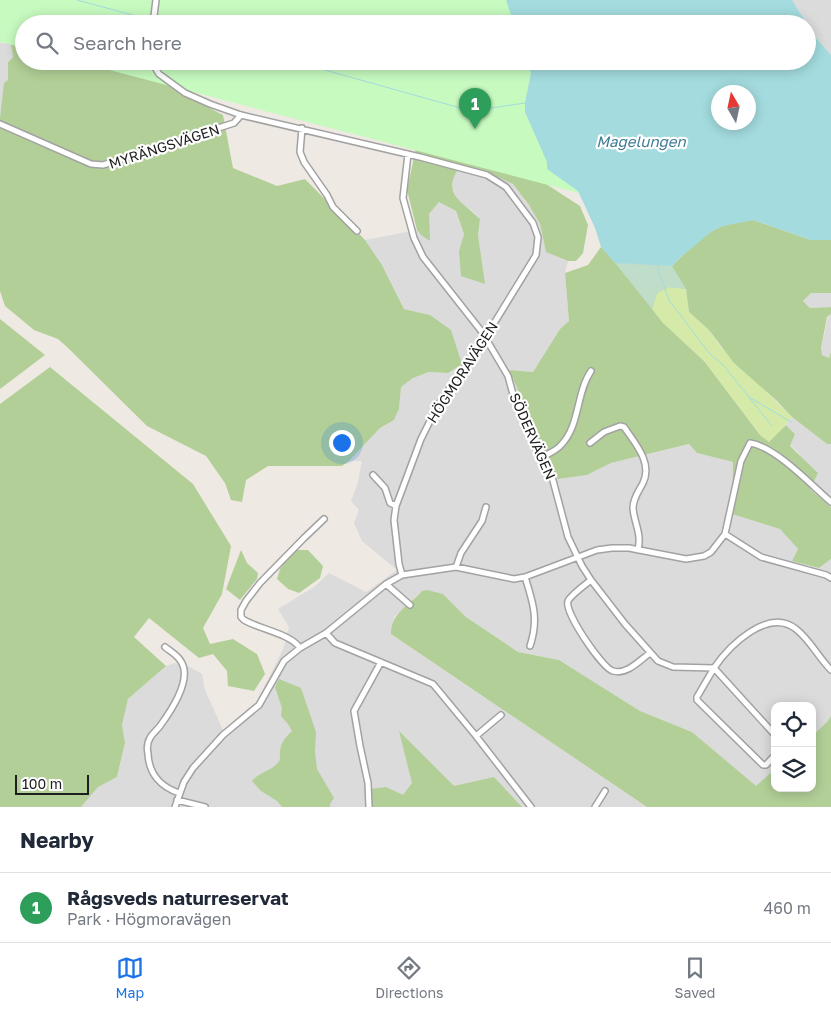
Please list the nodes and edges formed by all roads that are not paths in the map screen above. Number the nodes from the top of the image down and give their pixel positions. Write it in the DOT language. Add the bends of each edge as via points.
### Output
graph roads {
  1 [pos="156,0"];
  2 [pos="153,15"];
  3 [pos="156,70"];
  4 [pos="241,115"];
  5 [pos="0,124"];
  6 [pos="302,128"];
  7 [pos="408,154"];
  8 [pos="357,231"];
  9 [pos="485,338"];
  10 [pos="591,371"];
  11 [pos="590,443"];
  12 [pos="544,456"];
  13 [pos="373,475"];
  14 [pos="831,502"];
  15 [pos="396,506"];
  16 [pos="486,507"];
  17 [pos="324,519"];
  18 [pos="725,534"];
  19 [pos="638,550"];
  20 [pos="578,557"];
  21 [pos="456,567"];
  22 [pos="402,575"];
  23 [pos="525,577"];
  24 [pos="831,578"];
  25 [pos="591,580"];
  26 [pos="386,584"];
  27 [pos="410,605"];
  28 [pos="326,633"];
  29 [pos="530,646"];
  30 [pos="165,647"];
  31 [pos="300,648"];
  32 [pos="650,653"];
  33 [pos="381,662"];
  34 [pos="714,668"];
  35 [pos="831,670"];
  36 [pos="501,715"];
  37 [pos="771,731"];
  38 [pos="476,736"];
  39 [pos="771,759"];
  40 [pos="605,791"];
  41 [pos="179,794"];
  42 [pos="177,800"];
  43 [pos="174,807"];
  44 [pos="205,807"];
  45 [pos="369,807"];
  46 [pos="531,807"];
  47 [pos="594,807"];
  1 -- 2 [label="street"];
  3 -- 4 [label="street, HÖGMORAVÄGEN" via="185,93"];
  4 -- 5 [label="street, MYRÄNGSVÄGEN" via="234,123 103,165 91,164"];
  4 -- 6 [label="street, HÖGMORAVÄGEN"];
  6 -- 7 [label="street, HÖGMORAVÄGEN"];
  6 -- 8 [label="street" via="300,148 304,162 333,207"];
  7 -- 9 [label="street, SÖDERVÄGEN" via="403,198 414,238 423,257"];
  7 -- 9 [label="street, HÖGMORAVÄGEN" via="497,180 506,187 537,230 536,255"];
  9 -- 12 [label="street, SÖDERVÄGEN" via="508,376 514,398"];
  9 -- 15 [label="street, HÖGMORAVÄGEN" via="429,421"];
  10 -- 12 [label="street" via="585,380 568,435 558,448"];
  11 -- 19 [label="street" via="598,435 624,427 644,458 646,475 633,507 640,535"];
  12 -- 20 [label="street, SÖDERVÄGEN" via="564,524"];
  13 -- 15 [label="street" via="385,488 390,503"];
  14 -- 18 [label="street" via="796,470 758,444 750,444 741,461"];
  15 -- 22 [label="street, HÖGMORAVÄGEN" via="394,526"];
  16 -- 21 [label="street" via="482,522 461,553"];
  17 -- 31 [label="street" via="260,583 241,610 244,620 286,638"];
  18 -- 19 [label="street" via="711,552 695,558 677,558"];
  18 -- 24 [label="street" via="761,557"];
  19 -- 20 [label="street" via="612,548"];
  20 -- 23 [label="street"];
  20 -- 25 [label="street, SÖDERVÄGEN"];
  21 -- 22 [label="street"];
  21 -- 23 [label="street" via="509,578"];
  22 -- 26 [label="street"];
  23 -- 29 [label="street" via="535,616"];
  25 -- 32 [label="street, SÖDERVÄGEN"];
  25 -- 32 [label="street" via="569,599 568,606 581,636 605,666 614,672 624,671"];
  26 -- 27 [label="street"];
  26 -- 28 [label="street"];
  28 -- 31 [label="street"];
  28 -- 33 [label="street" via="335,643"];
  30 -- 41 [label="street" via="180,659 185,674 172,710 149,739 148,758 151,770 161,783"];
  31 -- 41 [label="street" via="284,661 259,705 218,740 193,768"];
  32 -- 34 [label="street, SÖDERVÄGEN" via="658,661 673,667"];
  33 -- 38 [label="street" via="433,684"];
  33 -- 45 [label="street" via="354,711 368,783"];
  34 -- 35 [label="street" via="756,628 771,622 794,628"];
  34 -- 37 [label="street"];
  34 -- 39 [label="street" via="697,700 763,765"];
  36 -- 38 [label="street"];
  38 -- 46 [label="street"];
  40 -- 47 [label="street"];
  41 -- 42 [label="street"];
  42 -- 43 [label="street"];
  42 -- 44 [label="street"];
}
